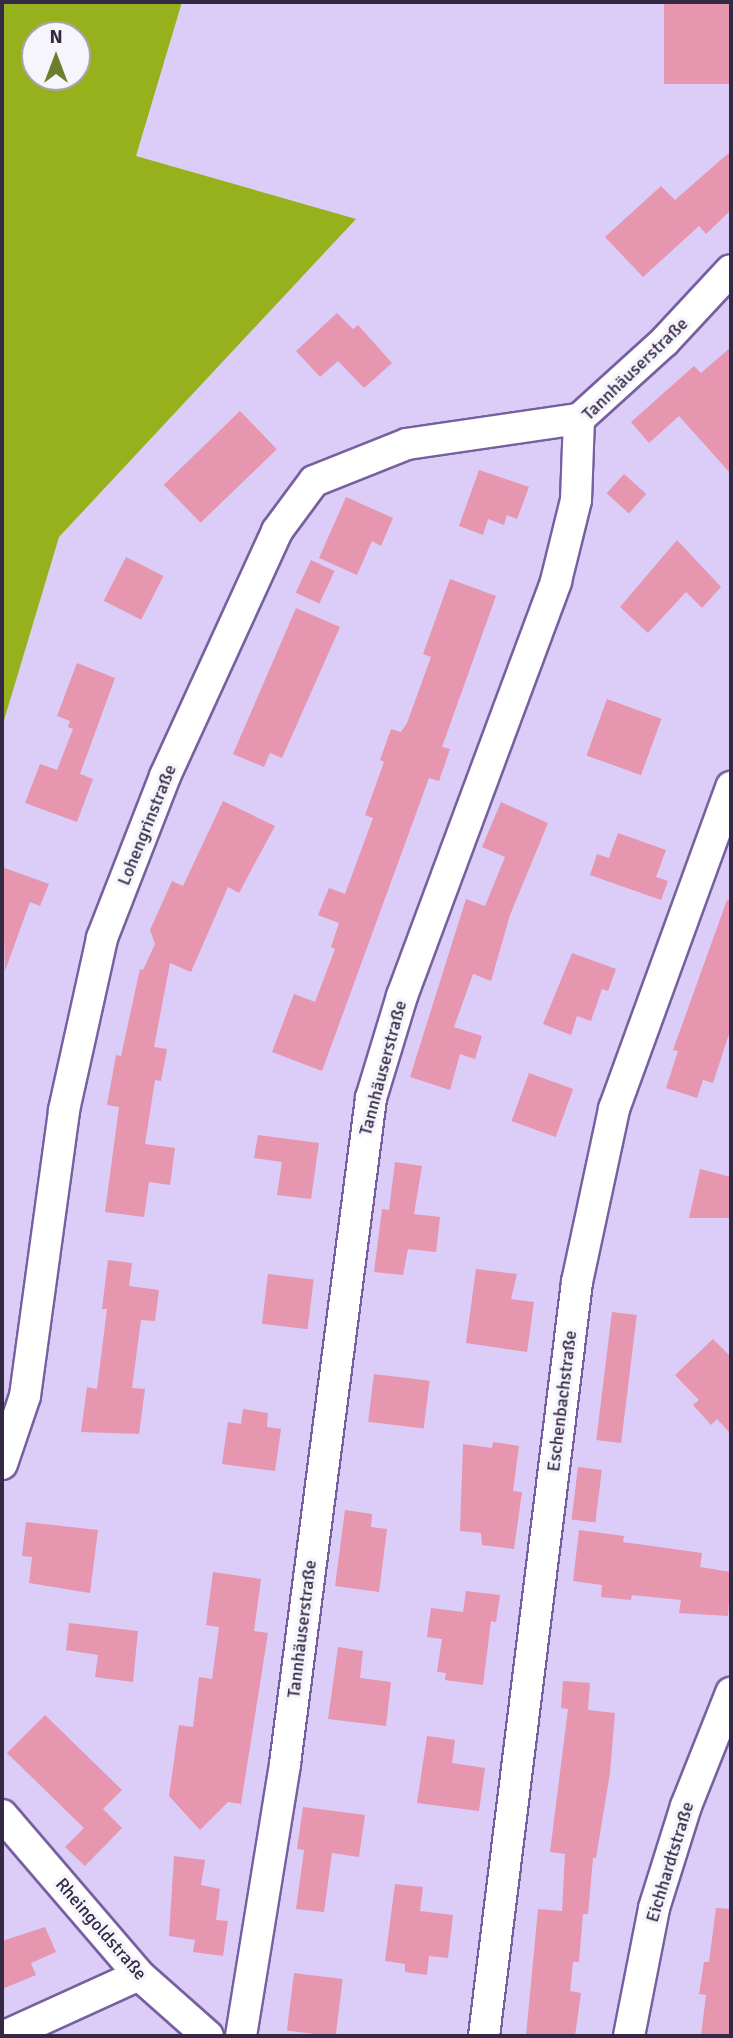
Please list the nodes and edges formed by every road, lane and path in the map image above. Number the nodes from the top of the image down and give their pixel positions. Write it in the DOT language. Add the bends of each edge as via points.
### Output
graph roads {
  1 [pos="731,270"];
  2 [pos="579,419"];
  3 [pos="731,787"];
  4 [pos="2,1464"];
  5 [pos="731,1693"];
  6 [pos="2,1815"];
  7 [pos="139,1975"];
  8 [pos="5,2036"];
  9 [pos="208,2036"];
  10 [pos="241,2036"];
  11 [pos="484,2036"];
  12 [pos="629,2036"];
  1 -- 2 [label="street, Tannhäuserstraße" via="664,342"];
  2 -- 4 [label="street, Lohengrinstraße" via="407,444 314,481 277,531 165,776 102,938 64,1110 24,1396"];
  2 -- 10 [label="street, Tannhäuserstraße" via="576,500 556,581 402,996 364,1125 285,1764"];
  3 -- 11 [label="street, Eschenbachstraße" via="614,1109 580,1269"];
  5 -- 12 [label="street, Eichhardtstraße" via="685,1805 654,1908"];
  6 -- 7 [label="street, Rheingoldstraße"];
  7 -- 8 [label="street"];
  7 -- 9 [label="street, Rheingoldstraße"];
}
